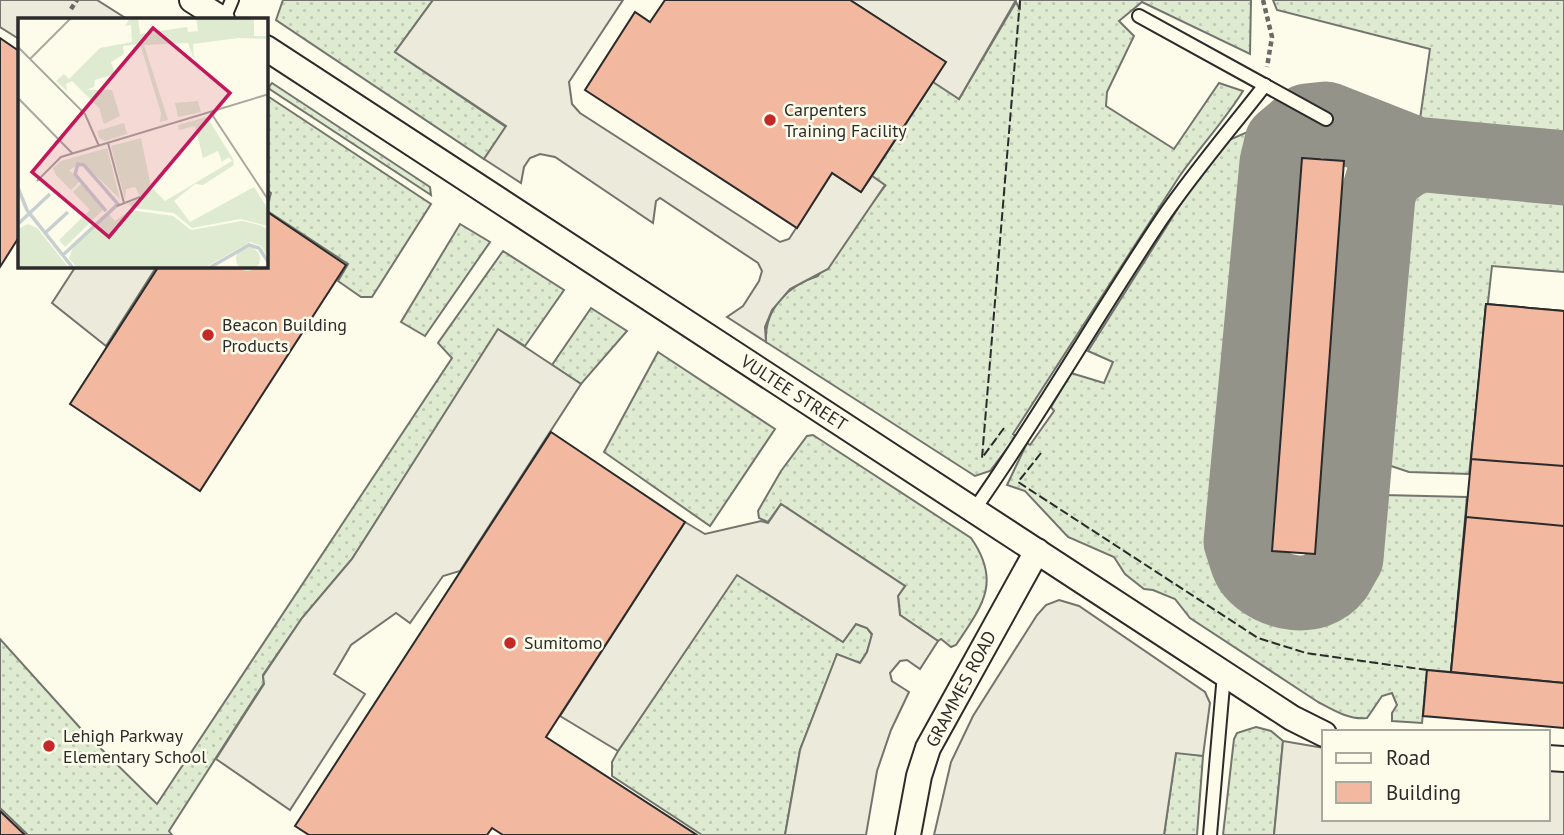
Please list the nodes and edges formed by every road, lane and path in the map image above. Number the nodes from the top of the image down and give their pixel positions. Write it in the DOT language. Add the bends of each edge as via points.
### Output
graph roads {
  1 [pos="77,0"];
  2 [pos="192,0"];
  3 [pos="232,0"];
  4 [pos="1263,0"];
  5 [pos="71,9"];
  6 [pos="1139,16"];
  7 [pos="221,18"];
  8 [pos="223,18"];
  9 [pos="268,49"];
  10 [pos="1265,85"];
  11 [pos="1326,119"];
  12 [pos="974,510"];
  13 [pos="1037,551"];
  14 [pos="1224,674"];
  15 [pos="1322,733"];
  16 [pos="908,835"];
  17 [pos="1210,835"];
  1 -- 5 [label="path"];
  2 -- 7 [label="street"];
  3 -- 8 [label="lane"];
  4 -- 10 [label="path" via="1272,37"];
  6 -- 10 [label="lane"];
  9 -- 12 [label="street, VULTEE STREET"];
  10 -- 11 [label="lane"];
  10 -- 12 [label="lane" via="1160,221 1023,441"];
  12 -- 13 [label="street, VULTEE STREET"];
  13 -- 14 [label="street, VULTEE STREET"];
  13 -- 16 [label="street, GRAMMES ROAD" via="928,748"];
  14 -- 15 [label="street, VULTEE STREET"];
  14 -- 17 [label="lane"];
}
